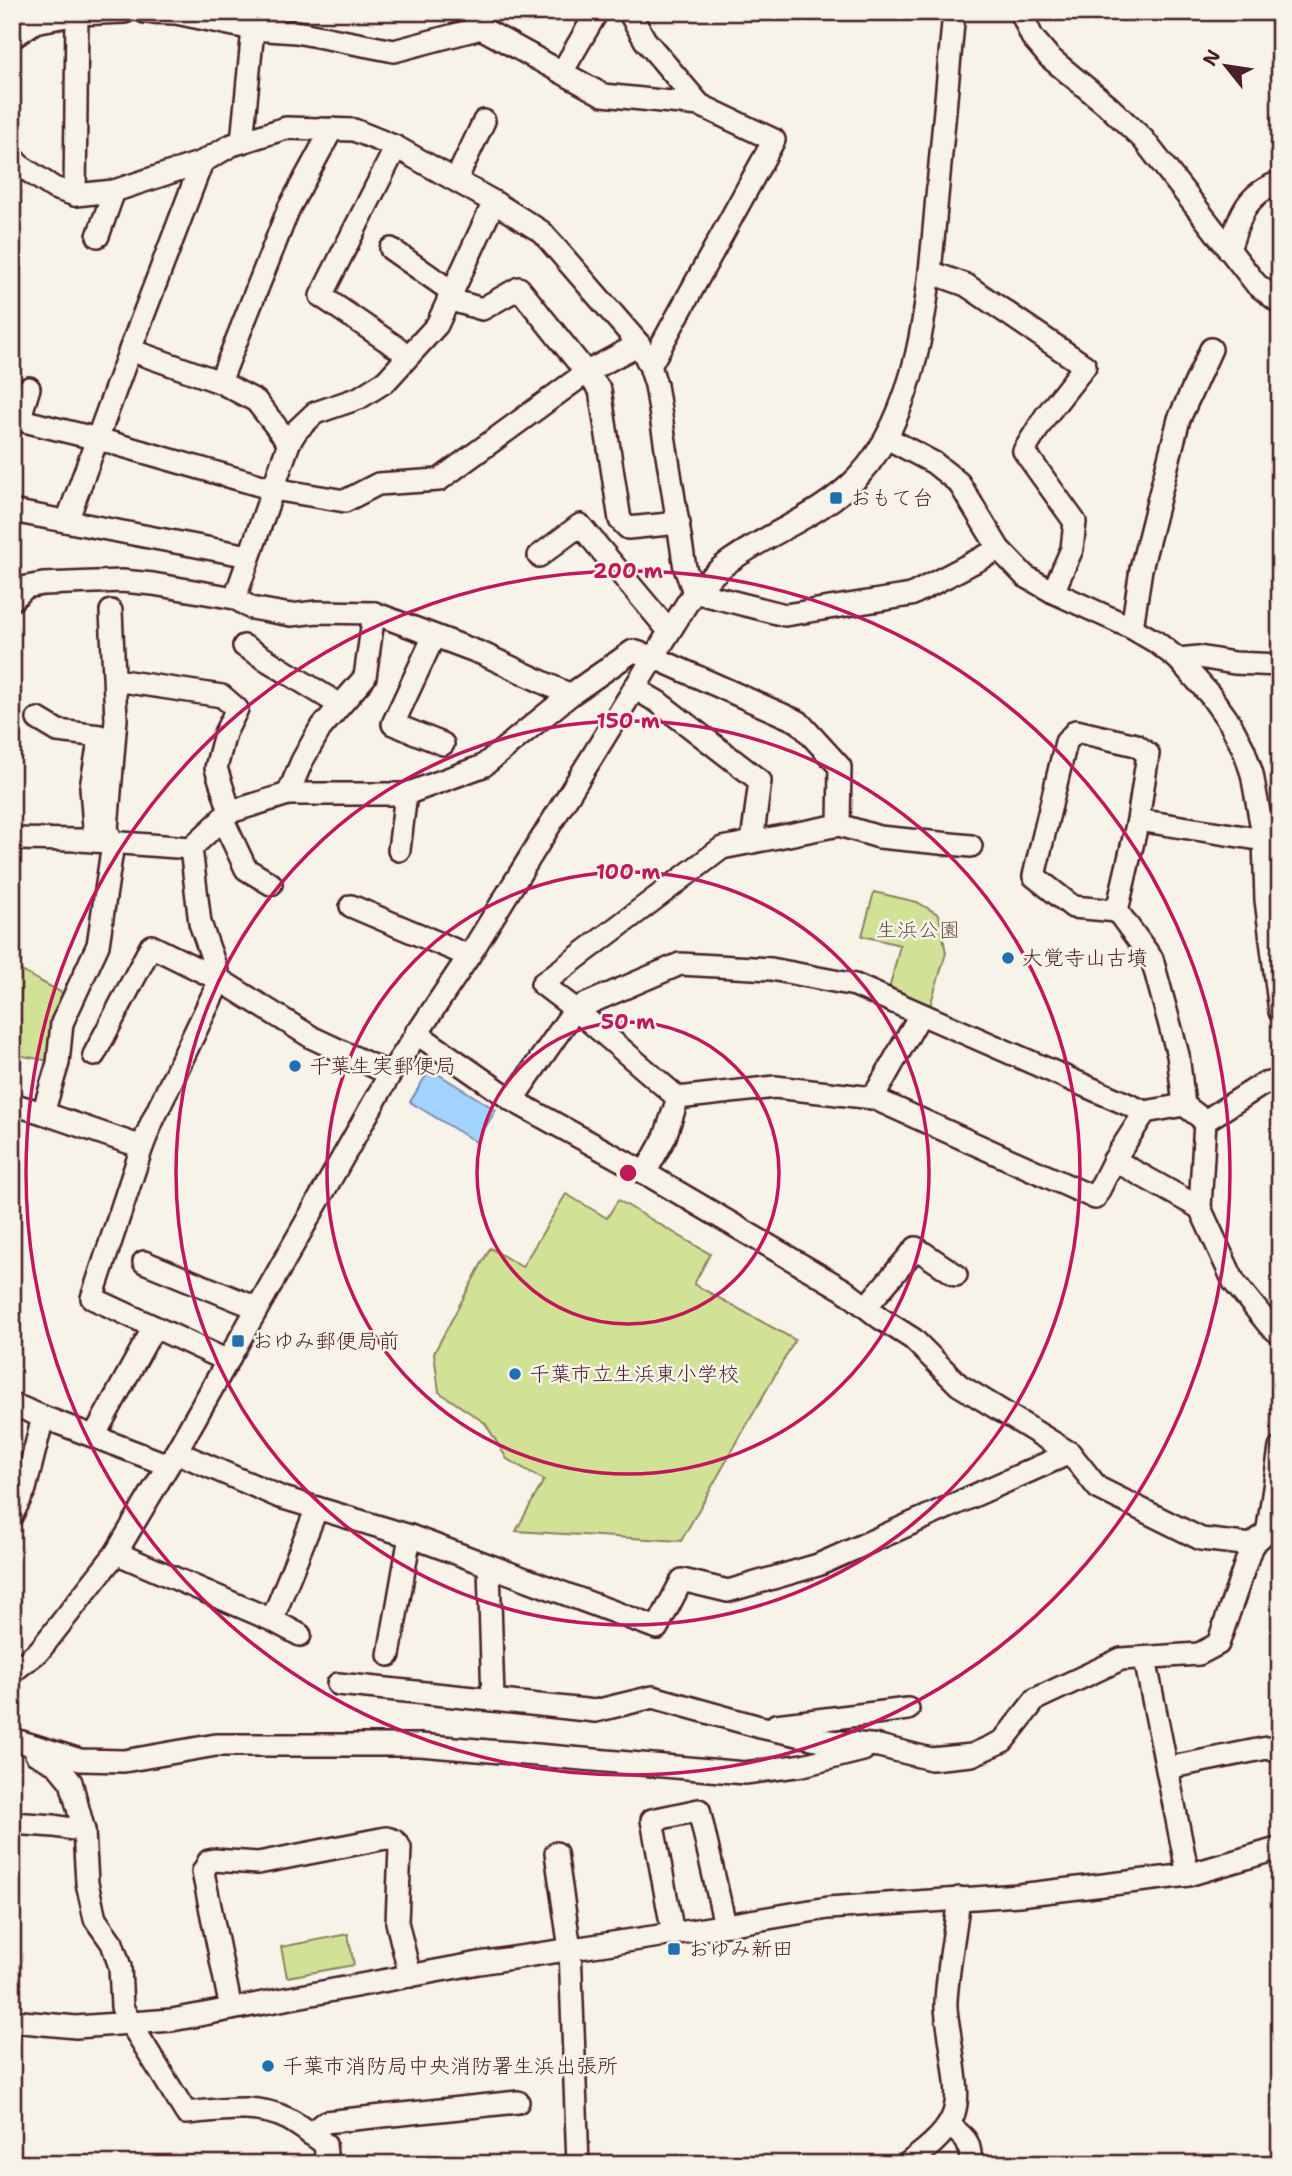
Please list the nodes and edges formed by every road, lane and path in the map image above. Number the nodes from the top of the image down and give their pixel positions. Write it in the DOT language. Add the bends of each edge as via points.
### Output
graph roads {
  1 [pos="125,12"];
  2 [pos="145,12"];
  3 [pos="597,12"];
  4 [pos="629,12"];
  5 [pos="954,12"];
  6 [pos="1021,12"];
  7 [pos="77,14"];
  8 [pos="299,22"];
  9 [pos="468,22"];
  10 [pos="253,29"];
  11 [pos="12,38"];
  12 [pos="562,72"];
  13 [pos="700,105"];
  14 [pos="484,121"];
  15 [pos="332,130"];
  16 [pos="243,142"];
  17 [pos="396,147"];
  18 [pos="12,157"];
  19 [pos="202,162"];
  20 [pos="456,180"];
  21 [pos="1280,182"];
  22 [pos="114,191"];
  23 [pos="75,195"];
  24 [pos="494,202"];
  25 [pos="98,236"];
  26 [pos="391,249"];
  27 [pos="1228,250"];
  28 [pos="930,272"];
  29 [pos="449,295"];
  30 [pos="1280,303"];
  31 [pos="639,344"];
  32 [pos="1211,349"];
  33 [pos="130,350"];
  34 [pos="408,355"];
  35 [pos="650,366"];
  36 [pos="587,372"];
  37 [pos="219,382"];
  38 [pos="29,388"];
  39 [pos="16,419"];
  40 [pos="887,438"];
  41 [pos="98,439"];
  42 [pos="289,443"];
  43 [pos="273,489"];
  44 [pos="12,510"];
  45 [pos="67,521"];
  46 [pos="678,523"];
  47 [pos="999,549"];
  48 [pos="250,556"];
  49 [pos="539,556"];
  50 [pos="694,592"];
  51 [pos="1053,592"];
  52 [pos="235,598"];
  53 [pos="12,600"];
  54 [pos="111,611"];
  55 [pos="374,613"];
  56 [pos="1132,628"];
  57 [pos="669,631"];
  58 [pos="434,636"];
  59 [pos="244,646"];
  60 [pos="653,657"];
  61 [pos="1178,659"];
  62 [pos="1280,666"];
  63 [pos="115,680"];
  64 [pos="634,688"];
  65 [pos="570,695"];
  66 [pos="340,705"];
  67 [pos="38,719"];
  68 [pos="443,744"];
  69 [pos="288,794"];
  70 [pos="406,794"];
  71 [pos="226,815"];
  72 [pos="1138,820"];
  73 [pos="839,825"];
  74 [pos="12,839"];
  75 [pos="1264,840"];
  76 [pos="104,842"];
  77 [pos="752,842"];
  78 [pos="971,846"];
  79 [pos="191,848"];
  80 [pos="399,850"];
  81 [pos="271,884"];
  82 [pos="351,906"];
  83 [pos="1117,911"];
  84 [pos="469,956"];
  85 [pos="220,981"];
  86 [pos="575,1009"];
  87 [pos="1280,1012"];
  88 [pos="920,1014"];
  89 [pos="416,1033"];
  90 [pos="94,1055"];
  91 [pos="390,1074"];
  92 [pos="1280,1081"];
  93 [pos="678,1098"];
  94 [pos="873,1098"];
  95 [pos="512,1100"];
  96 [pos="12,1104"];
  97 [pos="1184,1105"];
  98 [pos="1145,1112"];
  99 [pos="43,1113"];
  100 [pos="1205,1121"];
  101 [pos="142,1147"];
  102 [pos="1114,1160"];
  103 [pos="645,1173"];
  104 [pos="1200,1208"];
  105 [pos="144,1262"];
  106 [pos="956,1275"];
  107 [pos="866,1307"];
  108 [pos="257,1308"];
  109 [pos="154,1327"];
  110 [pos="1280,1334"];
  111 [pos="228,1361"];
  112 [pos="12,1404"];
  113 [pos="43,1417"];
  114 [pos="94,1436"];
  115 [pos="1280,1448"];
  116 [pos="1070,1453"];
  117 [pos="172,1459"];
  118 [pos="317,1508"];
  119 [pos="12,1515"];
  120 [pos="1274,1524"];
  121 [pos="410,1536"];
  122 [pos="1252,1545"];
  123 [pos="116,1553"];
  124 [pos="489,1567"];
  125 [pos="272,1620"];
  126 [pos="300,1635"];
  127 [pos="389,1655"];
  128 [pos="1145,1659"];
  129 [pos="12,1672"];
  130 [pos="338,1684"];
  131 [pos="493,1700"];
  132 [pos="908,1709"];
  133 [pos="760,1727"];
  134 [pos="12,1740"];
  135 [pos="879,1746"];
  136 [pos="1280,1752"];
  137 [pos="1167,1768"];
  138 [pos="12,1823"];
  139 [pos="84,1831"];
  140 [pos="1280,1848"];
  141 [pos="556,1853"];
  142 [pos="1188,1875"];
  143 [pos="959,1898"];
  144 [pos="725,1925"];
  145 [pos="673,1934"];
  146 [pos="570,1949"];
  147 [pos="410,1976"];
  148 [pos="231,2010"];
  149 [pos="12,2021"];
  150 [pos="131,2024"];
  151 [pos="518,2102"];
  152 [pos="949,2125"];
  153 [pos="310,2134"];
  154 [pos="327,2164"];
  155 [pos="578,2164"];
  156 [pos="907,2164"];
  157 [pos="971,2164"];
  1 -- 7 [label="street"];
  2 -- 10 [label="street" via="176,13"];
  3 -- 12 [label="street"];
  4 -- 13 [label="street" via="645,40"];
  5 -- 28 [label="street"];
  6 -- 27 [label="street" via="1032,37 1049,57 1143,139"];
  7 -- 11 [label="street" via="35,22"];
  7 -- 23 [label="street"];
  8 -- 9 [label="street" via="394,51"];
  8 -- 10 [label="street"];
  9 -- 12 [label="street"];
  10 -- 16 [label="street"];
  12 -- 13 [label="street" via="603,95"];
  13 -- 35 [label="street" via="774,140"];
  14 -- 20 [label="street"];
  15 -- 16 [label="street" via="286,128"];
  15 -- 17 [label="street" via="354,130"];
  15 -- 37 [label="street" via="289,208"];
  16 -- 19 [label="street"];
  17 -- 20 [label="street"];
  17 -- 34 [label="street" via="321,296"];
  18 -- 23 [label="street" via="54,188"];
  19 -- 22 [label="street"];
  19 -- 33 [label="street"];
  20 -- 24 [label="street"];
  21 -- 27 [label="street" via="1251,198"];
  22 -- 23 [label="street"];
  22 -- 25 [label="street"];
  24 -- 29 [label="street"];
  24 -- 31 [label="street" via="542,232"];
  26 -- 29 [label="street"];
  27 -- 30 [label="street" via="1256,284"];
  28 -- 40 [label="street" via="919,341"];
  28 -- 51 [label="street" via="967,285 1085,366 1024,451 1075,522 1072,549"];
  29 -- 34 [label="street" via="437,325"];
  29 -- 36 [label="street" via="482,309 519,288"];
  31 -- 35 [label="street"];
  31 -- 36 [label="street"];
  32 -- 56 [label="street" via="1178,419 1141,569"];
  33 -- 37 [label="street"];
  33 -- 41 [label="street"];
  34 -- 42 [label="street" via="386,380 359,398 315,413"];
  35 -- 46 [label="street"];
  36 -- 43 [label="street" via="439,480 378,484 345,501"];
  36 -- 46 [label="street" via="600,390 620,520 628,528"];
  37 -- 42 [label="street" via="256,401"];
  38 -- 39 [label="street"];
  39 -- 41 [label="street"];
  40 -- 47 [label="street" via="934,463 959,483"];
  40 -- 50 [label="street" via="836,498 730,561"];
  41 -- 43 [label="street"];
  41 -- 45 [label="street"];
  42 -- 43 [label="street"];
  43 -- 48 [label="street"];
  44 -- 45 [label="street"];
  45 -- 48 [label="street"];
  46 -- 50 [label="street"];
  47 -- 50 [label="street" via="911,594 785,615"];
  47 -- 51 [label="street" via="1025,576"];
  48 -- 52 [label="street"];
  49 -- 57 [label="street" via="580,525"];
  50 -- 57 [label="street"];
  51 -- 56 [label="street"];
  52 -- 53 [label="street" via="122,581 35,585"];
  52 -- 55 [label="street" via="251,608 291,615"];
  54 -- 63 [label="street"];
  55 -- 58 [label="street"];
  55 -- 66 [label="street" via="365,677"];
  56 -- 61 [label="street"];
  57 -- 60 [label="street"];
  58 -- 65 [label="street"];
  58 -- 68 [label="street" via="393,724"];
  59 -- 66 [label="street"];
  60 -- 64 [label="street"];
  60 -- 65 [label="street" via="633,650"];
  60 -- 73 [label="street" via="799,722 840,767"];
  61 -- 62 [label="street"];
  61 -- 75 [label="street" via="1223,714 1244,750"];
  63 -- 71 [label="street" via="222,696 237,709 216,768"];
  63 -- 76 [label="street" via="116,719"];
  64 -- 77 [label="street" via="760,781"];
  64 -- 84 [label="street"];
  65 -- 70 [label="street" via="483,766"];
  66 -- 69 [label="street" via="320,729"];
  67 -- 76 [label="street" via="58,731 100,736 91,787"];
  69 -- 70 [label="street"];
  69 -- 71 [label="street"];
  70 -- 80 [label="street"];
  71 -- 79 [label="street"];
  71 -- 81 [label="street" via="246,869"];
  72 -- 75 [label="street"];
  72 -- 83 [label="street"];
  72 -- 83 [label="street" via="1148,754 1136,745 1076,731 1066,742 1034,876 1073,907"];
  73 -- 77 [label="street"];
  73 -- 78 [label="street" via="879,837"];
  74 -- 76 [label="street"];
  75 -- 87 [label="street" via="1266,900"];
  76 -- 79 [label="street"];
  76 -- 99 [label="street" via="98,945 62,1023 58,1063"];
  77 -- 86 [label="street" via="722,848 542,984"];
  79 -- 85 [label="street" via="200,923"];
  82 -- 84 [label="street"];
  83 -- 97 [label="street" via="1152,958 1178,1055"];
  84 -- 89 [label="street"];
  85 -- 90 [label="street" via="151,946"];
  85 -- 91 [label="street" via="313,1038"];
  85 -- 101 [label="street"];
  86 -- 88 [label="street" via="680,964 771,969 855,985"];
  86 -- 93 [label="street"];
  86 -- 95 [label="street"];
  88 -- 94 [label="street"];
  88 -- 98 [label="street"];
  89 -- 91 [label="street"];
  89 -- 95 [label="street"];
  91 -- 108 [label="street"];
  92 -- 100 [label="street" via="1263,1084"];
  93 -- 94 [label="street" via="775,1087"];
  93 -- 103 [label="street" via="665,1138"];
  94 -- 102 [label="street" via="1095,1198"];
  95 -- 103 [label="street"];
  96 -- 99 [label="street"];
  97 -- 98 [label="street"];
  97 -- 100 [label="street"];
  98 -- 102 [label="street"];
  99 -- 101 [label="street"];
  100 -- 104 [label="street"];
  101 -- 109 [label="street" via="92,1298"];
  102 -- 104 [label="street"];
  103 -- 107 [label="street"];
  104 -- 110 [label="street" via="1234,1282"];
  105 -- 108 [label="street"];
  106 -- 107 [label="street" via="916,1248"];
  107 -- 116 [label="street" via="913,1339 959,1385"];
  108 -- 111 [label="street"];
  109 -- 111 [label="street"];
  109 -- 114 [label="street"];
  111 -- 117 [label="street"];
  112 -- 113 [label="street"];
  113 -- 114 [label="street"];
  113 -- 119 [label="street" via="25,1489"];
  114 -- 117 [label="street"];
  115 -- 120 [label="street"];
  116 -- 122 [label="street" via="1098,1488 1200,1539"];
  116 -- 124 [label="street" via="818,1565 728,1591 682,1580 657,1628"];
  117 -- 118 [label="street"];
  117 -- 123 [label="street"];
  118 -- 121 [label="street"];
  118 -- 125 [label="street"];
  120 -- 122 [label="street"];
  121 -- 124 [label="street"];
  121 -- 127 [label="street"];
  122 -- 128 [label="street" via="1219,1644 1199,1654"];
  123 -- 125 [label="street"];
  123 -- 129 [label="street" via="39,1651"];
  124 -- 131 [label="street"];
  125 -- 126 [label="street"];
  128 -- 135 [label="street" via="1121,1659 1036,1699 1003,1741 972,1755 931,1759"];
  128 -- 137 [label="street"];
  130 -- 131 [label="street"];
  131 -- 133 [label="street" via="595,1711 653,1697"];
  132 -- 133 [label="street"];
  133 -- 135 [label="street"];
  134 -- 135 [label="street" via="80,1760 124,1761 216,1745 420,1745 745,1773 803,1765"];
  134 -- 139 [label="street" via="57,1765 71,1782"];
  136 -- 137 [label="street" via="1268,1748"];
  137 -- 142 [label="street"];
  138 -- 139 [label="street"];
  139 -- 150 [label="street" via="95,1919 112,1943 120,1968 122,2007"];
  140 -- 142 [label="street"];
  141 -- 146 [label="street"];
  142 -- 143 [label="street"];
  143 -- 144 [label="street" via="828,1908"];
  143 -- 152 [label="street" via="945,2003 958,2090"];
  144 -- 145 [label="street"];
  144 -- 145 [label="street" via="699,1810 652,1820"];
  145 -- 146 [label="street"];
  146 -- 147 [label="street"];
  146 -- 155 [label="street"];
  147 -- 148 [label="street"];
  147 -- 148 [label="street" via="397,1922 400,1848 392,1839 258,1863 209,1861 203,1872"];
  148 -- 150 [label="street"];
  149 -- 150 [label="street"];
  150 -- 153 [label="street" via="186,2113 240,2108 265,2112 288,2119"];
  151 -- 153 [label="street" via="325,2122"];
  152 -- 156 [label="street" via="936,2142"];
  152 -- 157 [label="street" via="967,2138"];
  153 -- 154 [label="street" via="325,2144"];
}
